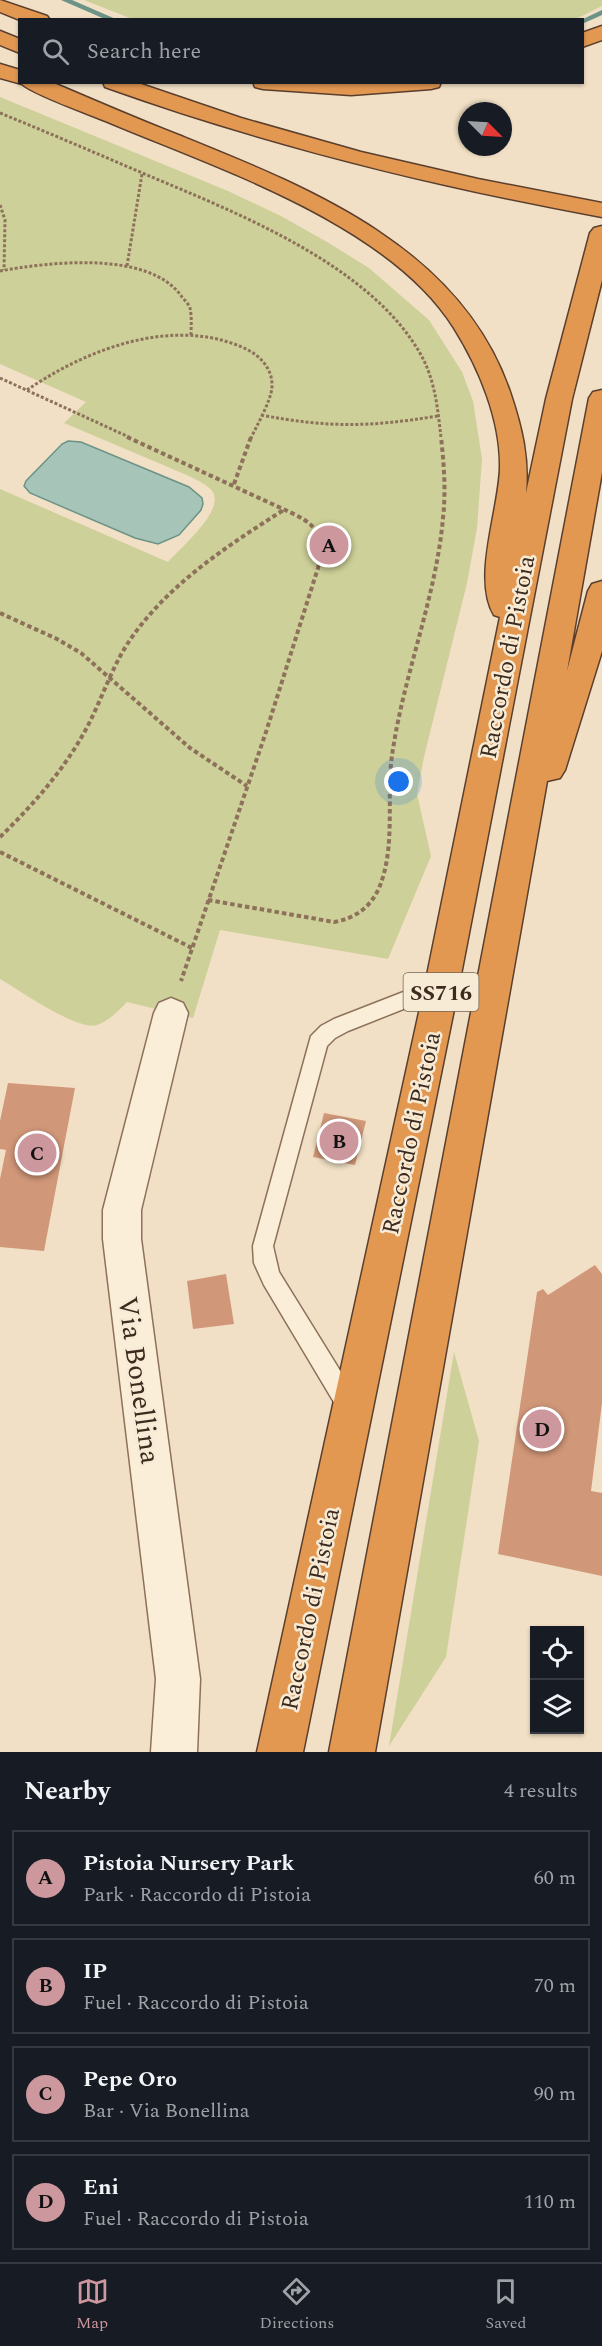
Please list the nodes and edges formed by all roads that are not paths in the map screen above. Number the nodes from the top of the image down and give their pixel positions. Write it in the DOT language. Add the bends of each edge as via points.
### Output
graph roads {
  1 [pos="0,5"];
  2 [pos="35,18"];
  3 [pos="602,32"];
  4 [pos="0,37"];
  5 [pos="584,40"];
  6 [pos="0,42"];
  7 [pos="18,47"];
  8 [pos="18,47"];
  9 [pos="0,70"];
  10 [pos="18,77"];
  11 [pos="36,84"];
  12 [pos="119,84"];
  13 [pos="292,84"];
  14 [pos="404,84"];
  15 [pos="602,210"];
  16 [pos="602,233"];
  17 [pos="602,398"];
  18 [pos="602,591"];
  19 [pos="507,650"];
  20 [pos="511,880"];
  21 [pos="442,985"];
  22 [pos="171,1013"];
  23 [pos="352,1410"];
  24 [pos="174,1752"];
  25 [pos="280,1752"];
  26 [pos="352,1752"];
  1 -- 2 [label="highway"];
  3 -- 5 [label="highway"];
  4 -- 7 [label="highway"];
  6 -- 8 [label="highway"];
  9 -- 10 [label="highway"];
  11 -- 19 [label="highway" via="302,195 392,251 440,293 477,341 491,368 509,429 515,464 513,497 500,573"];
  12 -- 15 [label="highway" via="213,118 322,149"];
  13 -- 14 [label="highway" via="351,88"];
  16 -- 19 [label="highway, Raccordo di Pistoia / SS716" via="559,399"];
  17 -- 20 [label="highway, Raccordo di Pistoia / SS716"];
  18 -- 20 [label="highway" via="572,702"];
  19 -- 21 [label="highway, Raccordo di Pistoia / SS716"];
  20 -- 26 [label="highway, Raccordo di Pistoia / SS716"];
  21 -- 23 [label="highway, Raccordo di Pistoia / SS716"];
  21 -- 23 [label="lane" via="341,1025 318,1042 263,1246 271,1278"];
  22 -- 24 [label="street, Via Bonellina" via="121,1224 178,1678"];
  23 -- 25 [label="highway, Raccordo di Pistoia / SS716"];
}
